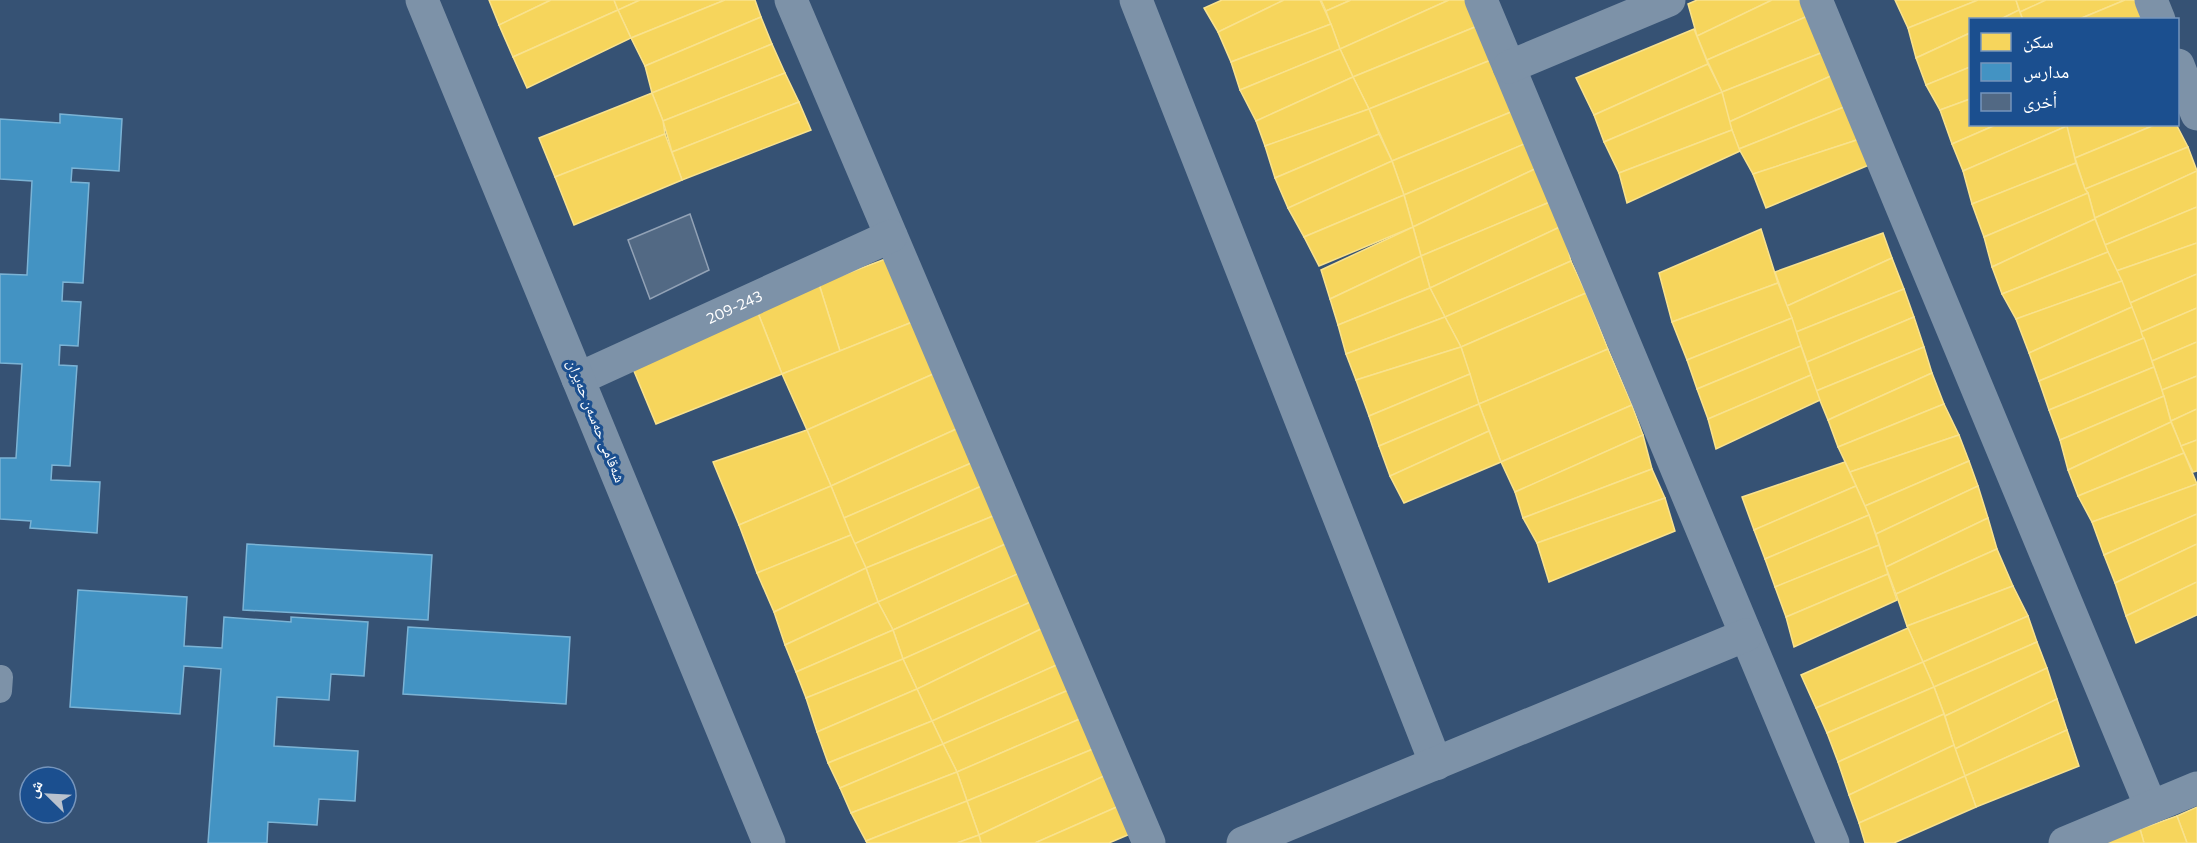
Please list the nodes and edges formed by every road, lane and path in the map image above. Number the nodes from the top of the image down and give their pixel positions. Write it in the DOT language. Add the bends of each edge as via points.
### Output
graph roads {
  1 [pos="422,0"];
  2 [pos="792,0"];
  3 [pos="1136,0"];
  4 [pos="1481,0"];
  5 [pos="1669,0"];
  6 [pos="1816,0"];
  7 [pos="2151,0"];
  8 [pos="2158,18"];
  9 [pos="1509,67"];
  10 [pos="2179,68"];
  11 [pos="2197,114"];
  12 [pos="891,236"];
  13 [pos="578,379"];
  14 [pos="1746,635"];
  15 [pos="1436,764"];
  16 [pos="2197,788"];
  17 [pos="2151,807"];
  18 [pos="769,843"];
  19 [pos="1149,843"];
  20 [pos="1243,843"];
  21 [pos="1833,843"];
  22 [pos="2065,843"];
  1 -- 13 [label="street, شەقامی حەسەن حەیران"];
  2 -- 12 [label="street"];
  3 -- 15 [label="street"];
  4 -- 9 [label="street"];
  5 -- 9 [label="street"];
  6 -- 17 [label="street"];
  7 -- 8 [label="street"];
  9 -- 14 [label="street"];
  10 -- 11 [label="street"];
  12 -- 13 [label="street, 209-243"];
  12 -- 19 [label="street"];
  13 -- 18 [label="street, شەقامی حەسەن حەیران"];
  14 -- 15 [label="street"];
  14 -- 21 [label="street"];
  15 -- 20 [label="street"];
  16 -- 17 [label="street"];
  17 -- 22 [label="street"];
}
